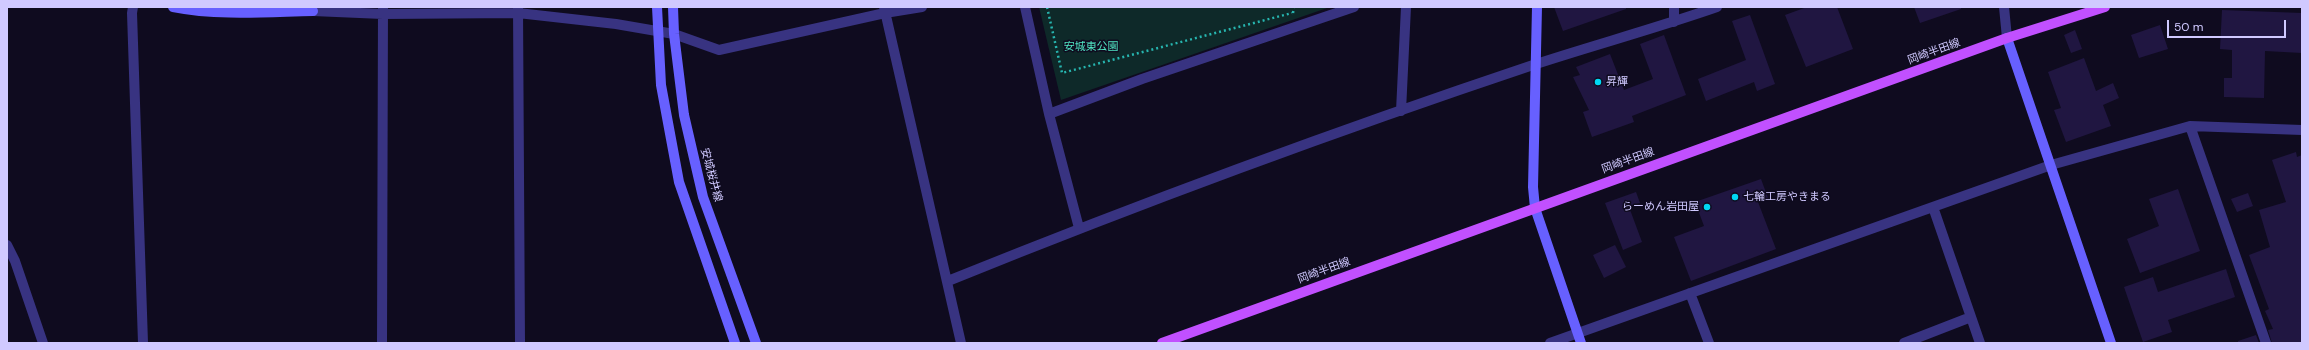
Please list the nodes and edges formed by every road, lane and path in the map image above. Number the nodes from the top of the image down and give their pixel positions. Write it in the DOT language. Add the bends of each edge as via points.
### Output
graph roads {
  1 [pos="134,7"];
  2 [pos="173,7"];
  3 [pos="657,7"];
  4 [pos="673,7"];
  5 [pos="922,7"];
  6 [pos="1025,7"];
  7 [pos="1047,7"];
  8 [pos="1294,7"];
  9 [pos="1354,7"];
  10 [pos="1406,7"];
  11 [pos="1537,7"];
  12 [pos="1674,7"];
  13 [pos="1717,7"];
  14 [pos="2004,7"];
  15 [pos="2105,7"];
  16 [pos="255,10"];
  17 [pos="383,10"];
  18 [pos="518,10"];
  19 [pos="884,10"];
  20 [pos="1293,13"];
  21 [pos="1674,22"];
  22 [pos="1295,29"];
  23 [pos="657,31"];
  24 [pos="674,34"];
  25 [pos="2007,38"];
  26 [pos="1535,65"];
  27 [pos="1401,111"];
  28 [pos="1049,114"];
  29 [pos="2190,126"];
  30 [pos="2302,130"];
  31 [pos="2051,165"];
  32 [pos="1933,207"];
  33 [pos="1535,208"];
  34 [pos="1079,228"];
  35 [pos="7,245"];
  36 [pos="948,281"];
  37 [pos="1690,293"];
  38 [pos="1971,317"];
  39 [pos="1577,333"];
  40 [pos="43,343"];
  41 [pos="143,343"];
  42 [pos="382,343"];
  43 [pos="520,343"];
  44 [pos="735,343"];
  45 [pos="756,343"];
  46 [pos="961,343"];
  47 [pos="1162,343"];
  48 [pos="1550,343"];
  49 [pos="1581,343"];
  50 [pos="1709,343"];
  51 [pos="1904,343"];
  52 [pos="1980,343"];
  53 [pos="2111,343"];
  54 [pos="2266,343"];
  1 -- 41 [label="street" via="132,13"];
  2 -- 16 [label="street" via="195,11"];
  3 -- 23 [label="street"];
  4 -- 24 [label="street, 安城桜井線"];
  5 -- 19 [label="street"];
  6 -- 28 [label="street"];
  7 -- 20 [label="path" via="1062,73"];
  8 -- 20 [label="path"];
  9 -- 22 [label="street"];
  10 -- 27 [label="street"];
  11 -- 26 [label="street"];
  12 -- 21 [label="street"];
  13 -- 21 [label="street"];
  14 -- 25 [label="street"];
  15 -- 25 [label="main road, 岡崎半田線"];
  16 -- 17 [label="street"];
  17 -- 18 [label="street"];
  17 -- 42 [label="street"];
  18 -- 23 [label="street"];
  18 -- 43 [label="street"];
  19 -- 24 [label="street" via="719,50"];
  19 -- 36 [label="street"];
  20 -- 22 [label="path"];
  21 -- 26 [label="street"];
  22 -- 28 [label="street" via="1237,46"];
  23 -- 24 [label="street"];
  23 -- 44 [label="street" via="661,86 679,182"];
  24 -- 45 [label="street, 安城桜井線" via="684,115 703,197"];
  25 -- 31 [label="street"];
  25 -- 33 [label="main road, 岡崎半田線"];
  26 -- 27 [label="street"];
  26 -- 33 [label="street"];
  27 -- 34 [label="street"];
  28 -- 34 [label="street"];
  29 -- 30 [label="street"];
  29 -- 31 [label="street"];
  29 -- 54 [label="street"];
  31 -- 32 [label="street"];
  31 -- 53 [label="street"];
  32 -- 37 [label="street"];
  32 -- 38 [label="street"];
  33 -- 39 [label="street"];
  33 -- 47 [label="main road, 岡崎半田線"];
  34 -- 36 [label="street"];
  35 -- 40 [label="street"];
  36 -- 46 [label="street"];
  37 -- 39 [label="street"];
  37 -- 50 [label="street"];
  38 -- 51 [label="street"];
  38 -- 52 [label="street"];
  39 -- 48 [label="street"];
  39 -- 49 [label="street"];
}
